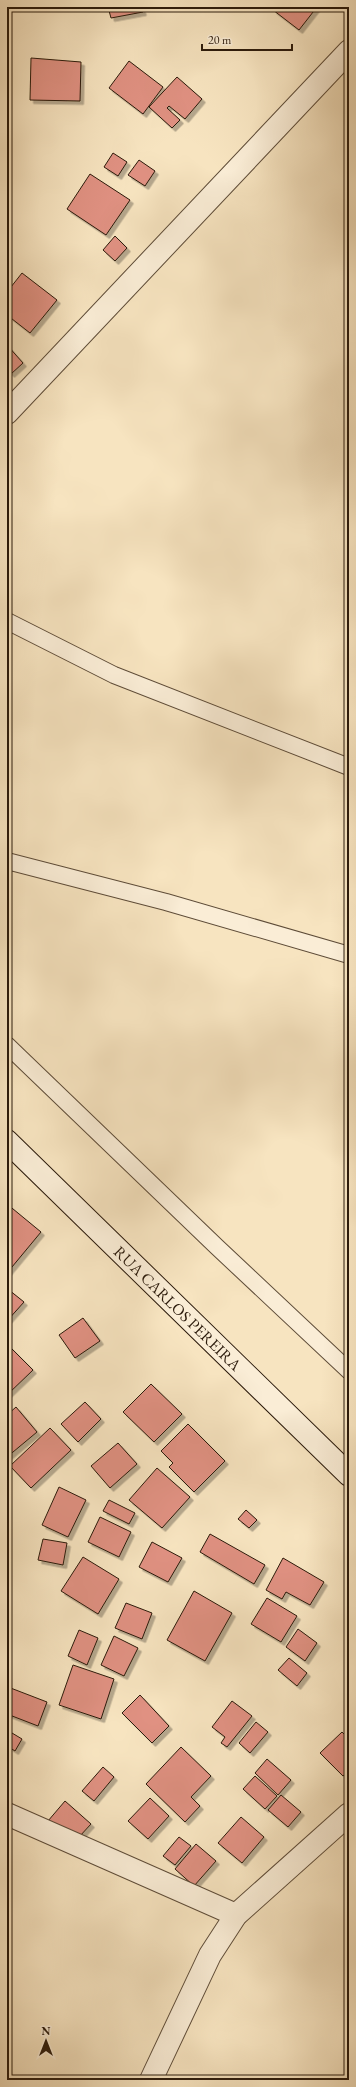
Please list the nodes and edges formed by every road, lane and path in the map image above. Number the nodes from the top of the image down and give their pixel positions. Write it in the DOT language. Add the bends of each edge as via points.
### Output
graph roads {
  1 [pos="349,51"];
  2 [pos="7,414"];
  3 [pos="7,621"];
  4 [pos="349,767"];
  5 [pos="7,861"];
  6 [pos="349,955"];
  7 [pos="7,1045"];
  8 [pos="7,1141"];
  9 [pos="349,1371"];
  10 [pos="349,1475"];
  11 [pos="7,1814"];
  12 [pos="349,1814"];
  13 [pos="236,1915"];
  14 [pos="151,2080"];
  1 -- 2 [label="street"];
  3 -- 4 [label="lane" via="114,675"];
  5 -- 6 [label="lane" via="166,902"];
  7 -- 9 [label="lane" via="216,1247"];
  8 -- 10 [label="street, RUA CARLOS PEREIRA"];
  11 -- 13 [label="street"];
  12 -- 13 [label="street"];
  13 -- 14 [label="street" via="210,1955"];
}
